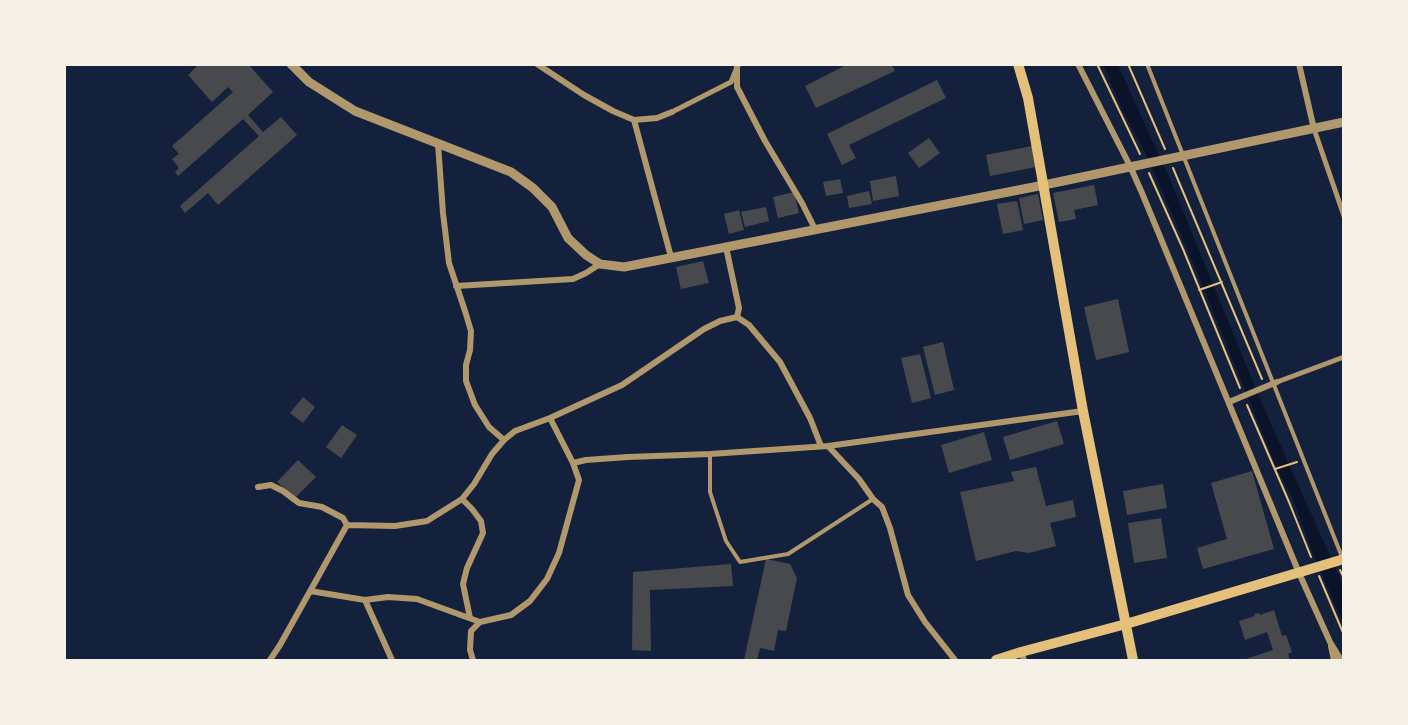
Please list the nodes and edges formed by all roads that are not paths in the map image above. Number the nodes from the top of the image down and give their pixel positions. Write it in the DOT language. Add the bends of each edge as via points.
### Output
graph roads {
  1 [pos="291,64"];
  2 [pos="537,64"];
  3 [pos="1018,64"];
  4 [pos="1078,64"];
  5 [pos="1147,64"];
  6 [pos="1299,64"];
  7 [pos="738,65"];
  8 [pos="672,112"];
  9 [pos="634,120"];
  10 [pos="1344,122"];
  11 [pos="1314,129"];
  12 [pos="438,144"];
  13 [pos="1184,155"];
  14 [pos="1131,166"];
  15 [pos="1044,185"];
  16 [pos="1344,216"];
  17 [pos="815,229"];
  18 [pos="726,247"];
  19 [pos="671,257"];
  20 [pos="600,264"];
  21 [pos="456,285"];
  22 [pos="737,316"];
  23 [pos="1344,357"];
  24 [pos="1277,382"];
  25 [pos="1229,402"];
  26 [pos="1083,411"];
  27 [pos="550,418"];
  28 [pos="504,440"];
  29 [pos="825,446"];
  30 [pos="710,454"];
  31 [pos="573,463"];
  32 [pos="258,486"];
  33 [pos="462,499"];
  34 [pos="873,499"];
  35 [pos="347,525"];
  36 [pos="1341,562"];
  37 [pos="1302,573"];
  38 [pos="310,591"];
  39 [pos="365,600"];
  40 [pos="470,618"];
  41 [pos="480,622"];
  42 [pos="1126,624"];
  43 [pos="1330,642"];
  44 [pos="1022,656"];
  45 [pos="270,660"];
  46 [pos="392,660"];
  47 [pos="473,660"];
  48 [pos="955,660"];
  49 [pos="996,660"];
  50 [pos="1133,660"];
  51 [pos="1334,660"];
  52 [pos="1341,660"];
  1 -- 12 [label="street" via="309,82 355,111"];
  2 -- 9 [label="street" via="584,95"];
  3 -- 15 [label="main road"];
  4 -- 14 [label="street"];
  5 -- 13 [label="lane"];
  6 -- 11 [label="street"];
  7 -- 8 [label="street" via="731,81"];
  7 -- 17 [label="street" via="737,87"];
  8 -- 9 [label="street"];
  9 -- 19 [label="street"];
  10 -- 11 [label="street"];
  11 -- 13 [label="street"];
  11 -- 16 [label="street"];
  12 -- 20 [label="street" via="511,172 533,188 552,207 568,238"];
  12 -- 21 [label="street" via="449,263"];
  13 -- 14 [label="street"];
  13 -- 36 [label="lane"];
  14 -- 15 [label="street"];
  14 -- 25 [label="street"];
  15 -- 17 [label="street"];
  15 -- 26 [label="main road"];
  17 -- 18 [label="street"];
  18 -- 19 [label="street"];
  18 -- 22 [label="street" via="739,308"];
  19 -- 20 [label="street" via="624,267"];
  20 -- 21 [label="street" via="573,279"];
  21 -- 28 [label="street" via="471,331 466,381 489,427"];
  22 -- 27 [label="street" via="704,329 622,386"];
  22 -- 29 [label="street" via="780,362"];
  23 -- 24 [label="street"];
  24 -- 25 [label="street"];
  25 -- 37 [label="street"];
  26 -- 29 [label="street"];
  26 -- 42 [label="main road"];
  27 -- 28 [label="street" via="515,431"];
  27 -- 31 [label="street"];
  28 -- 33 [label="street"];
  29 -- 30 [label="street"];
  29 -- 34 [label="street" via="859,479"];
  30 -- 31 [label="street"];
  30 -- 34 [label="lane" via="710,492 726,541 740,562 788,554"];
  31 -- 41 [label="street" via="579,480 559,553 547,579 530,601 511,615"];
  32 -- 35 [label="street" via="271,485 299,503 322,507 344,518"];
  33 -- 35 [label="street" via="427,521 395,526"];
  33 -- 40 [label="street" via="481,521 483,533 463,584"];
  34 -- 48 [label="street" via="882,507 890,528 908,595"];
  35 -- 38 [label="street"];
  36 -- 37 [label="main road"];
  37 -- 42 [label="main road"];
  37 -- 43 [label="street"];
  38 -- 39 [label="street"];
  38 -- 45 [label="street"];
  39 -- 40 [label="street" via="417,599"];
  39 -- 46 [label="street"];
  40 -- 41 [label="street"];
  41 -- 47 [label="street" via="471,630"];
  42 -- 44 [label="main road"];
  42 -- 50 [label="main road"];
  43 -- 51 [label="street"];
  43 -- 52 [label="street"];
  44 -- 49 [label="main road"];
}
